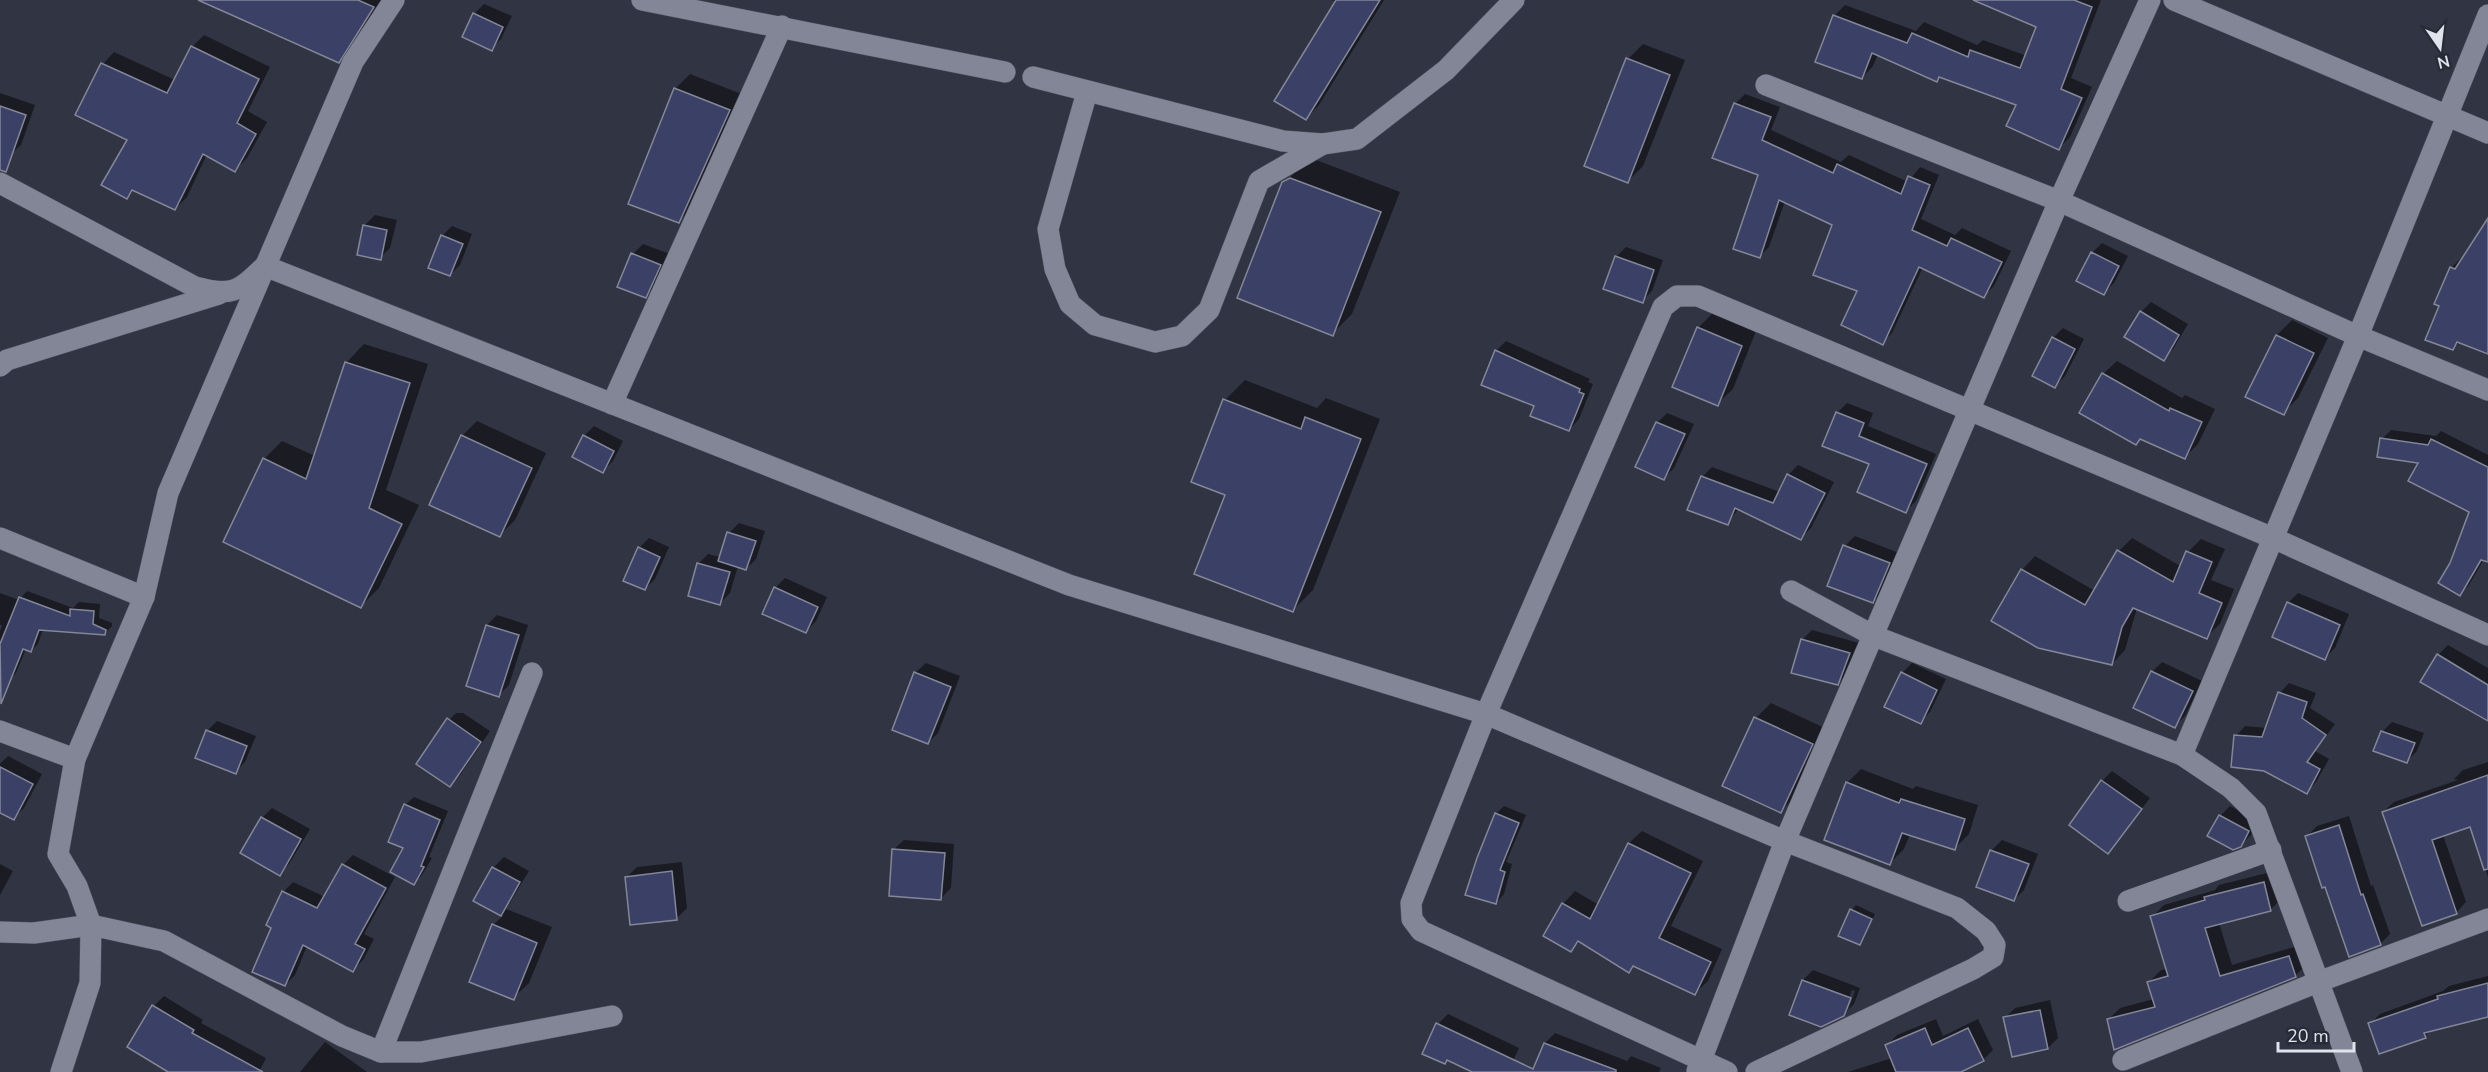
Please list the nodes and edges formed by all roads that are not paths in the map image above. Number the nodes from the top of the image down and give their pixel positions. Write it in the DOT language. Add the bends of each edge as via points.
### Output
graph roads {
  1 [pos="642,0"];
  2 [pos="1514,0"];
  3 [pos="2150,0"];
  4 [pos="2174,0"];
  5 [pos="391,1"];
  6 [pos="2488,15"];
  7 [pos="782,26"];
  8 [pos="1005,72"];
  9 [pos="1033,77"];
  10 [pos="1766,85"];
  11 [pos="1087,92"];
  12 [pos="2446,117"];
  13 [pos="2488,133"];
  14 [pos="1323,144"];
  15 [pos="0,183"];
  16 [pos="2059,201"];
  17 [pos="265,266"];
  18 [pos="219,294"];
  19 [pos="2358,336"];
  20 [pos="0,366"];
  21 [pos="2488,390"];
  22 [pos="612,404"];
  23 [pos="1970,410"];
  24 [pos="0,538"];
  25 [pos="2273,538"];
  26 [pos="1791,591"];
  27 [pos="144,597"];
  28 [pos="2488,635"];
  29 [pos="1874,636"];
  30 [pos="532,673"];
  31 [pos="1486,714"];
  32 [pos="0,731"];
  33 [pos="2182,755"];
  34 [pos="75,759"];
  35 [pos="1785,841"];
  36 [pos="2271,850"];
  37 [pos="2128,901"];
  38 [pos="2488,919"];
  39 [pos="91,925"];
  40 [pos="0,932"];
  41 [pos="2318,982"];
  42 [pos="612,1016"];
  43 [pos="381,1052"];
  44 [pos="2123,1060"];
  45 [pos="1699,1065"];
  46 [pos="61,1072"];
  47 [pos="1727,1072"];
  48 [pos="1756,1072"];
  49 [pos="2352,1072"];
  1 -- 7 [label="street"];
  2 -- 14 [label="street" via="1446,70 1357,139"];
  3 -- 16 [label="street"];
  4 -- 12 [label="street"];
  5 -- 17 [label="street" via="353,62"];
  6 -- 12 [label="street"];
  7 -- 8 [label="street"];
  7 -- 22 [label="street"];
  9 -- 11 [label="street"];
  10 -- 16 [label="street"];
  11 -- 14 [label="street" via="1283,141"];
  11 -- 14 [label="street" via="1048,229 1055,269 1070,304 1095,325 1155,342 1182,336 1209,309 1259,181"];
  12 -- 13 [label="street"];
  12 -- 19 [label="street"];
  15 -- 18 [label="street" via="195,287"];
  16 -- 19 [label="street"];
  16 -- 23 [label="street"];
  17 -- 18 [label="street" via="244,287"];
  17 -- 22 [label="street"];
  17 -- 27 [label="street" via="168,493"];
  18 -- 20 [label="street" via="7,360"];
  19 -- 21 [label="street"];
  19 -- 25 [label="street"];
  22 -- 31 [label="street" via="1069,585"];
  23 -- 25 [label="street"];
  23 -- 29 [label="street"];
  23 -- 31 [label="street" via="1698,296 1677,296 1664,307"];
  24 -- 27 [label="street"];
  25 -- 28 [label="street"];
  25 -- 33 [label="street"];
  26 -- 29 [label="street"];
  27 -- 34 [label="street"];
  29 -- 33 [label="street"];
  29 -- 35 [label="street"];
  30 -- 43 [label="street"];
  31 -- 35 [label="street"];
  31 -- 45 [label="street" via="1411,903 1412,918 1421,931"];
  32 -- 34 [label="street"];
  33 -- 36 [label="street" via="2231,788 2256,813"];
  34 -- 39 [label="street" via="58,854 77,886"];
  35 -- 45 [label="street"];
  35 -- 48 [label="street" via="1958,908 1986,931 1995,945 1993,957 1973,969"];
  36 -- 37 [label="street"];
  36 -- 41 [label="street"];
  38 -- 41 [label="street"];
  39 -- 40 [label="street" via="34,933"];
  39 -- 43 [label="street" via="164,941 342,1036"];
  39 -- 46 [label="street" via="90,983"];
  41 -- 44 [label="street"];
  41 -- 49 [label="street"];
  42 -- 43 [label="street" via="421,1052"];
  45 -- 47 [label="street"];
}
